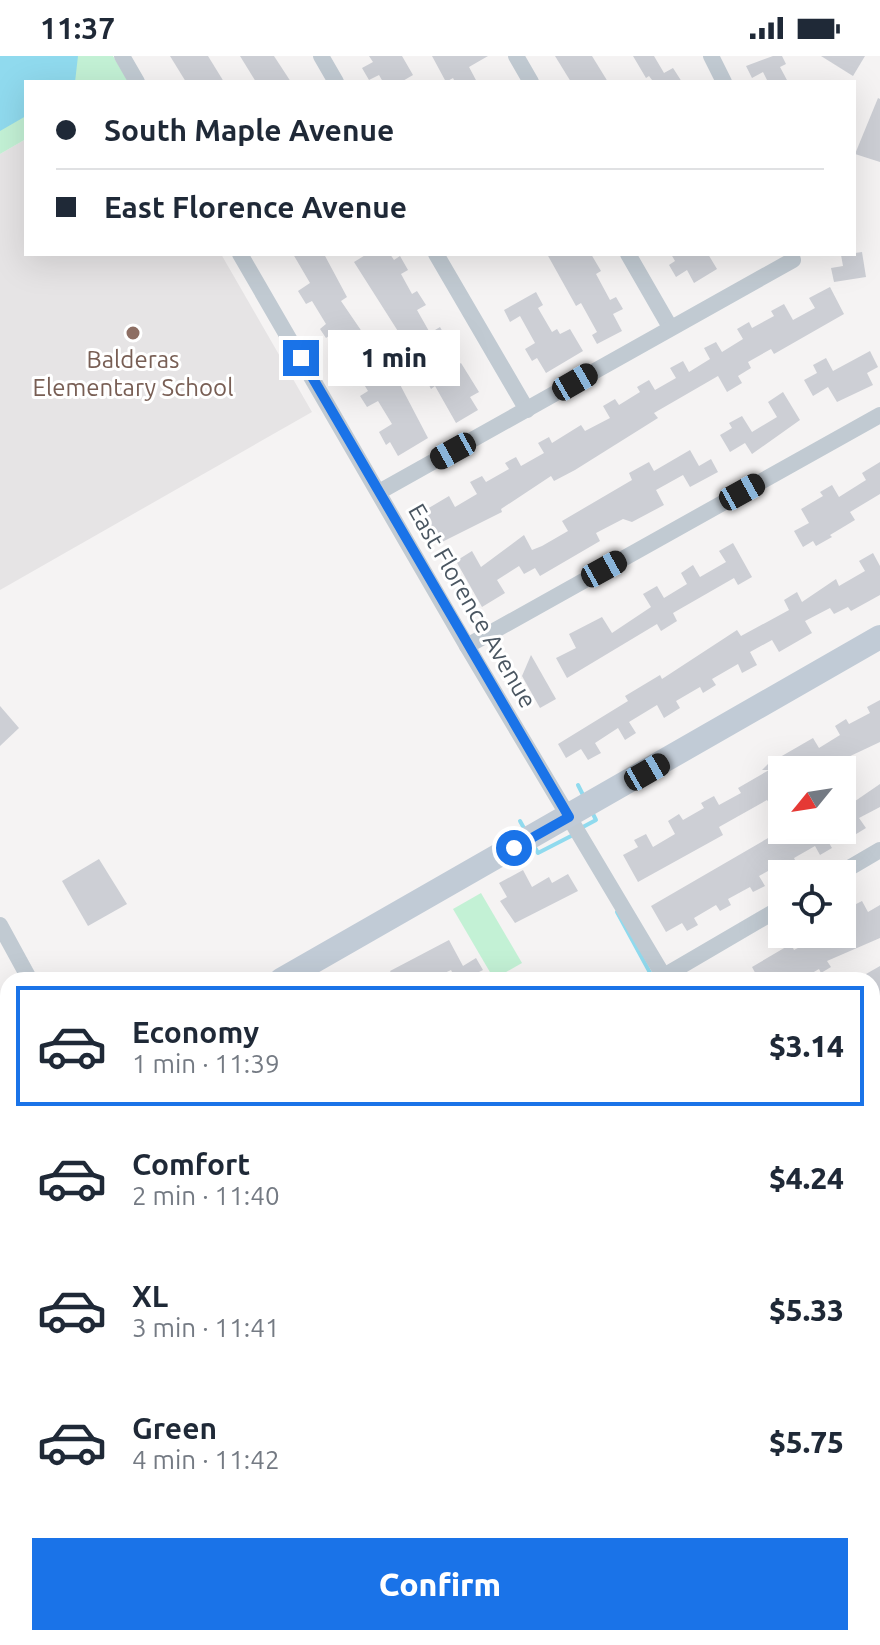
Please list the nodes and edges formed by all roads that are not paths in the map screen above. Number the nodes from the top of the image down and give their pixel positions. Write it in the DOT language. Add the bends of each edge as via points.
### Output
graph roads {
  1 [pos="122,56"];
  2 [pos="321,56"];
  3 [pos="516,56"];
  4 [pos="711,56"];
  5 [pos="136,80"];
  6 [pos="335,80"];
  7 [pos="530,80"];
  8 [pos="723,80"];
  9 [pos="241,256"];
  10 [pos="437,256"];
  11 [pos="629,256"];
  12 [pos="792,257"];
  13 [pos="670,327"];
  14 [pos="527,410"];
  15 [pos="880,415"];
  16 [pos="379,492"];
  17 [pos="880,637"];
  18 [pos="467,646"];
  19 [pos="569,817"];
  20 [pos="880,850"];
  21 [pos="856,864"];
  22 [pos="768,915"];
  23 [pos="0,925"];
  24 [pos="26,972"];
  25 [pos="295,972"];
  26 [pos="661,972"];
  27 [pos="675,972"];
  1 -- 5 [label="street"];
  2 -- 6 [label="street"];
  3 -- 7 [label="street"];
  4 -- 8 [label="street"];
  9 -- 16 [label="street, East Florence Avenue"];
  10 -- 14 [label="street"];
  11 -- 13 [label="street"];
  12 -- 13 [label="street"];
  13 -- 14 [label="street"];
  14 -- 16 [label="street"];
  15 -- 18 [label="street"];
  16 -- 18 [label="street, East Florence Avenue"];
  17 -- 19 [label="main road"];
  18 -- 19 [label="street, East Florence Avenue"];
  19 -- 25 [label="main road"];
  19 -- 26 [label="street, East Florence Avenue"];
  20 -- 21 [label="street"];
  22 -- 27 [label="street"];
  23 -- 24 [label="street"];
}
